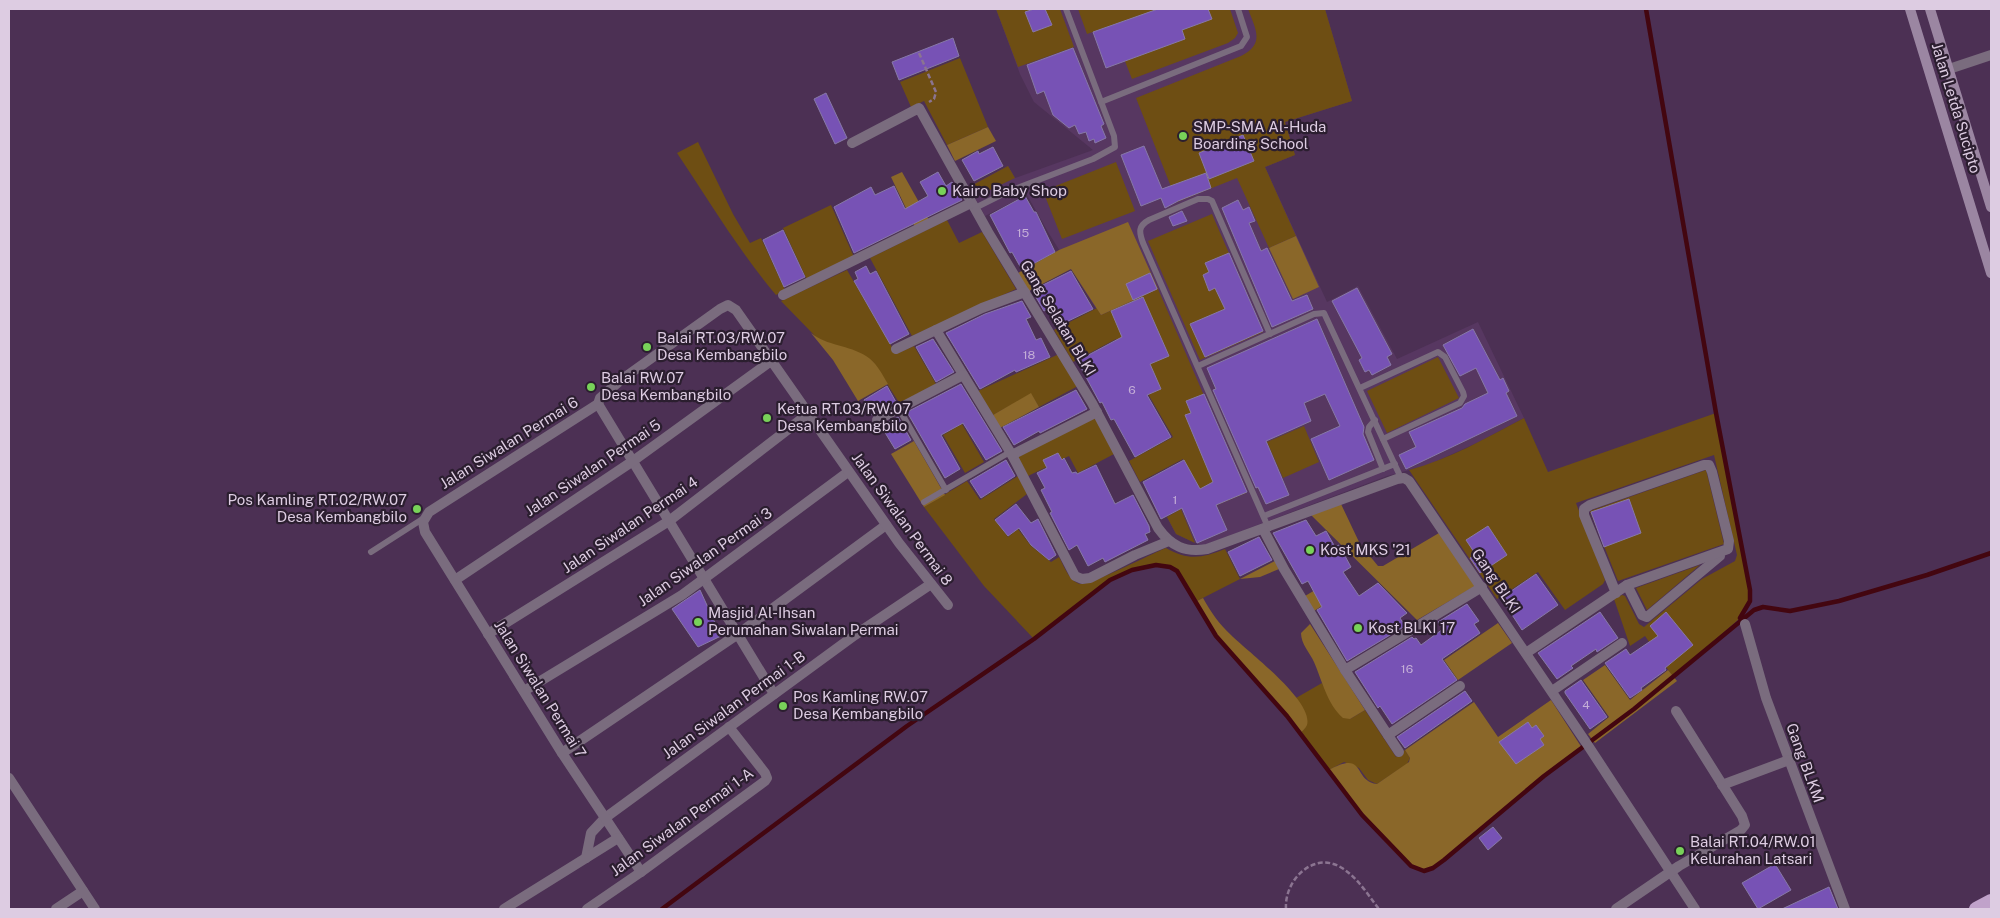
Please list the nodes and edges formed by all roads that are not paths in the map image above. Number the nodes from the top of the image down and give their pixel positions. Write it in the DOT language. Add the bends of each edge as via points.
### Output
graph roads {
  1 [pos="1066,9"];
  2 [pos="1238,9"];
  3 [pos="1910,9"];
  4 [pos="1930,9"];
  5 [pos="1991,55"];
  6 [pos="1948,69"];
  7 [pos="1102,102"];
  8 [pos="852,143"];
  9 [pos="973,206"];
  10 [pos="1991,207"];
  11 [pos="1991,273"];
  12 [pos="1025,292"];
  13 [pos="784,295"];
  14 [pos="728,305"];
  15 [pos="936,330"];
  16 [pos="1270,334"];
  17 [pos="896,349"];
  18 [pos="771,361"];
  19 [pos="1198,366"];
  20 [pos="964,375"];
  21 [pos="1360,388"];
  22 [pos="598,404"];
  23 [pos="899,409"];
  24 [pos="1097,412"];
  25 [pos="808,414"];
  26 [pos="878,420"];
  27 [pos="1375,420"];
  28 [pos="1383,439"];
  29 [pos="1011,453"];
  30 [pos="633,461"];
  31 [pos="1395,464"];
  32 [pos="1383,468"];
  33 [pos="848,472"];
  34 [pos="1401,478"];
  35 [pos="946,490"];
  36 [pos="924,502"];
  37 [pos="1264,516"];
  38 [pos="424,518"];
  39 [pos="669,521"];
  40 [pos="886,526"];
  41 [pos="1266,528"];
  42 [pos="1170,543"];
  43 [pos="1726,551"];
  44 [pos="371,552"];
  45 [pos="454,580"];
  46 [pos="705,580"];
  47 [pos="931,584"];
  48 [pos="1627,586"];
  49 [pos="1482,587"];
  50 [pos="1616,593"];
  51 [pos="948,605"];
  52 [pos="1745,624"];
  53 [pos="488,634"];
  54 [pos="738,634"];
  55 [pos="1622,643"];
  56 [pos="1526,653"];
  57 [pos="1345,670"];
  58 [pos="1460,686"];
  59 [pos="524,691"];
  60 [pos="1552,691"];
  61 [pos="774,694"];
  62 [pos="1676,711"];
  63 [pos="730,727"];
  64 [pos="1388,735"];
  65 [pos="1399,752"];
  66 [pos="562,753"];
  67 [pos="1789,760"];
  68 [pos="9,778"];
  69 [pos="1722,785"];
  70 [pos="604,818"];
  71 [pos="618,838"];
  72 [pos="586,858"];
  73 [pos="641,872"];
  74 [pos="1670,872"];
  75 [pos="83,891"];
  76 [pos="1991,901"];
  77 [pos="56,909"];
  78 [pos="95,909"];
  79 [pos="504,909"];
  80 [pos="587,909"];
  81 [pos="1616,909"];
  82 [pos="1695,909"];
  83 [pos="1845,909"];
  84 [pos="1976,909"];
  1 -- 7 [label="lane"];
  2 -- 7 [label="lane" via="1247,37 1241,46"];
  3 -- 11 [label="main road, Jalan Letda Sucipto"];
  4 -- 6 [label="main road, Jalan Letda Sucipto"];
  5 -- 6 [label="street"];
  6 -- 10 [label="main road, Jalan Letda Sucipto"];
  7 -- 9 [label="lane" via="1116,142 1114,149"];
  8 -- 9 [label="street, Gang Selatan BLKI" via="919,108"];
  9 -- 12 [label="street, Gang Selatan BLKI"];
  9 -- 13 [label="street"];
  12 -- 15 [label="street"];
  12 -- 24 [label="street, Gang Selatan BLKI"];
  14 -- 18 [label="street, Jalan Siwalan Permai 8" via="736,310"];
  14 -- 22 [label="street, Jalan Siwalan Permai 6" via="621,380 600,398"];
  15 -- 17 [label="street"];
  15 -- 20 [label="street"];
  16 -- 19 [label="lane"];
  16 -- 19 [label="lane" via="1212,201 1204,198 1149,220 1140,228 1140,237"];
  16 -- 21 [label="lane" via="1314,314 1324,313"];
  18 -- 25 [label="street, Jalan Siwalan Permai 8"];
  18 -- 30 [label="street, Jalan Siwalan Permai 5"];
  19 -- 37 [label="lane"];
  20 -- 23 [label="street"];
  20 -- 29 [label="street"];
  21 -- 27 [label="lane"];
  21 -- 28 [label="lane" via="1438,352 1445,357 1463,392 1460,403"];
  22 -- 30 [label="street"];
  22 -- 38 [label="street, Jalan Siwalan Permai 6" via="433,509"];
  23 -- 26 [label="street"];
  23 -- 35 [label="lane"];
  24 -- 29 [label="street"];
  24 -- 42 [label="street, Gang Selatan BLKI" via="1158,528"];
  25 -- 33 [label="street, Jalan Siwalan Permai 8"];
  25 -- 39 [label="street, Jalan Siwalan Permai 4"];
  27 -- 28 [label="lane"];
  27 -- 32 [label="lane" via="1368,432"];
  28 -- 31 [label="lane"];
  29 -- 35 [label="lane"];
  29 -- 42 [label="street" via="1078,578 1090,578 1134,555"];
  30 -- 39 [label="street"];
  30 -- 45 [label="street, Jalan Siwalan Permai 5"];
  31 -- 32 [label="lane"];
  31 -- 34 [label="lane"];
  32 -- 37 [label="lane"];
  33 -- 40 [label="street, Jalan Siwalan Permai 8"];
  33 -- 46 [label="street, Jalan Siwalan Permai 3"];
  34 -- 41 [label="street"];
  34 -- 49 [label="street, Gang BLKI" via="1409,481"];
  35 -- 36 [label="lane"];
  37 -- 41 [label="lane"];
  38 -- 44 [label="lane"];
  38 -- 45 [label="street, Jalan Siwalan Permai 7" via="425,532"];
  39 -- 46 [label="street"];
  39 -- 53 [label="street, Jalan Siwalan Permai 4"];
  40 -- 47 [label="street, Jalan Siwalan Permai 8"];
  40 -- 54 [label="street"];
  41 -- 42 [label="street" via="1200,551 1182,549"];
  41 -- 57 [label="street" via="1294,585"];
  43 -- 48 [label="street"];
  43 -- 48 [label="street" via="1646,617 1642,616"];
  43 -- 50 [label="street" via="1729,541 1709,465 1588,505 1584,515"];
  45 -- 53 [label="street, Jalan Siwalan Permai 7"];
  46 -- 54 [label="street"];
  46 -- 59 [label="street, Jalan Siwalan Permai 3"];
  47 -- 51 [label="street, Jalan Siwalan Permai 8"];
  47 -- 61 [label="street, Jalan Siwalan Permai 1-B"];
  48 -- 50 [label="street"];
  49 -- 56 [label="street, Gang BLKI"];
  49 -- 57 [label="street"];
  50 -- 56 [label="street"];
  52 -- 67 [label="street, Gang BLKM"];
  53 -- 59 [label="street, Jalan Siwalan Permai 7"];
  54 -- 61 [label="street"];
  54 -- 66 [label="street"];
  55 -- 60 [label="street"];
  56 -- 60 [label="street, Gang BLKI"];
  57 -- 64 [label="street"];
  58 -- 64 [label="street"];
  59 -- 66 [label="street, Jalan Siwalan Permai 7"];
  60 -- 74 [label="street, Gang BLKI"];
  61 -- 63 [label="street, Jalan Siwalan Permai 1-B"];
  62 -- 69 [label="street"];
  63 -- 70 [label="street, Jalan Siwalan Permai 1-B"];
  63 -- 73 [label="street, Jalan Siwalan Permai 1-A" via="767,778"];
  64 -- 65 [label="street"];
  66 -- 70 [label="street, Jalan Siwalan Permai 7"];
  67 -- 69 [label="street"];
  67 -- 83 [label="street, Gang BLKM"];
  68 -- 75 [label="street"];
  69 -- 74 [label="street" via="1744,819 1743,827"];
  70 -- 71 [label="street, Jalan Siwalan Permai 7"];
  70 -- 72 [label="street, Jalan Siwalan Permai 1-B" via="591,833"];
  71 -- 72 [label="street"];
  71 -- 73 [label="street, Jalan Siwalan Permai 7"];
  72 -- 79 [label="street"];
  73 -- 80 [label="street, Jalan Siwalan Permai 1-A"];
  74 -- 81 [label="street"];
  74 -- 82 [label="street, Gang BLKI"];
  75 -- 77 [label="street"];
  75 -- 78 [label="street"];
  76 -- 84 [label="highway"];
}
